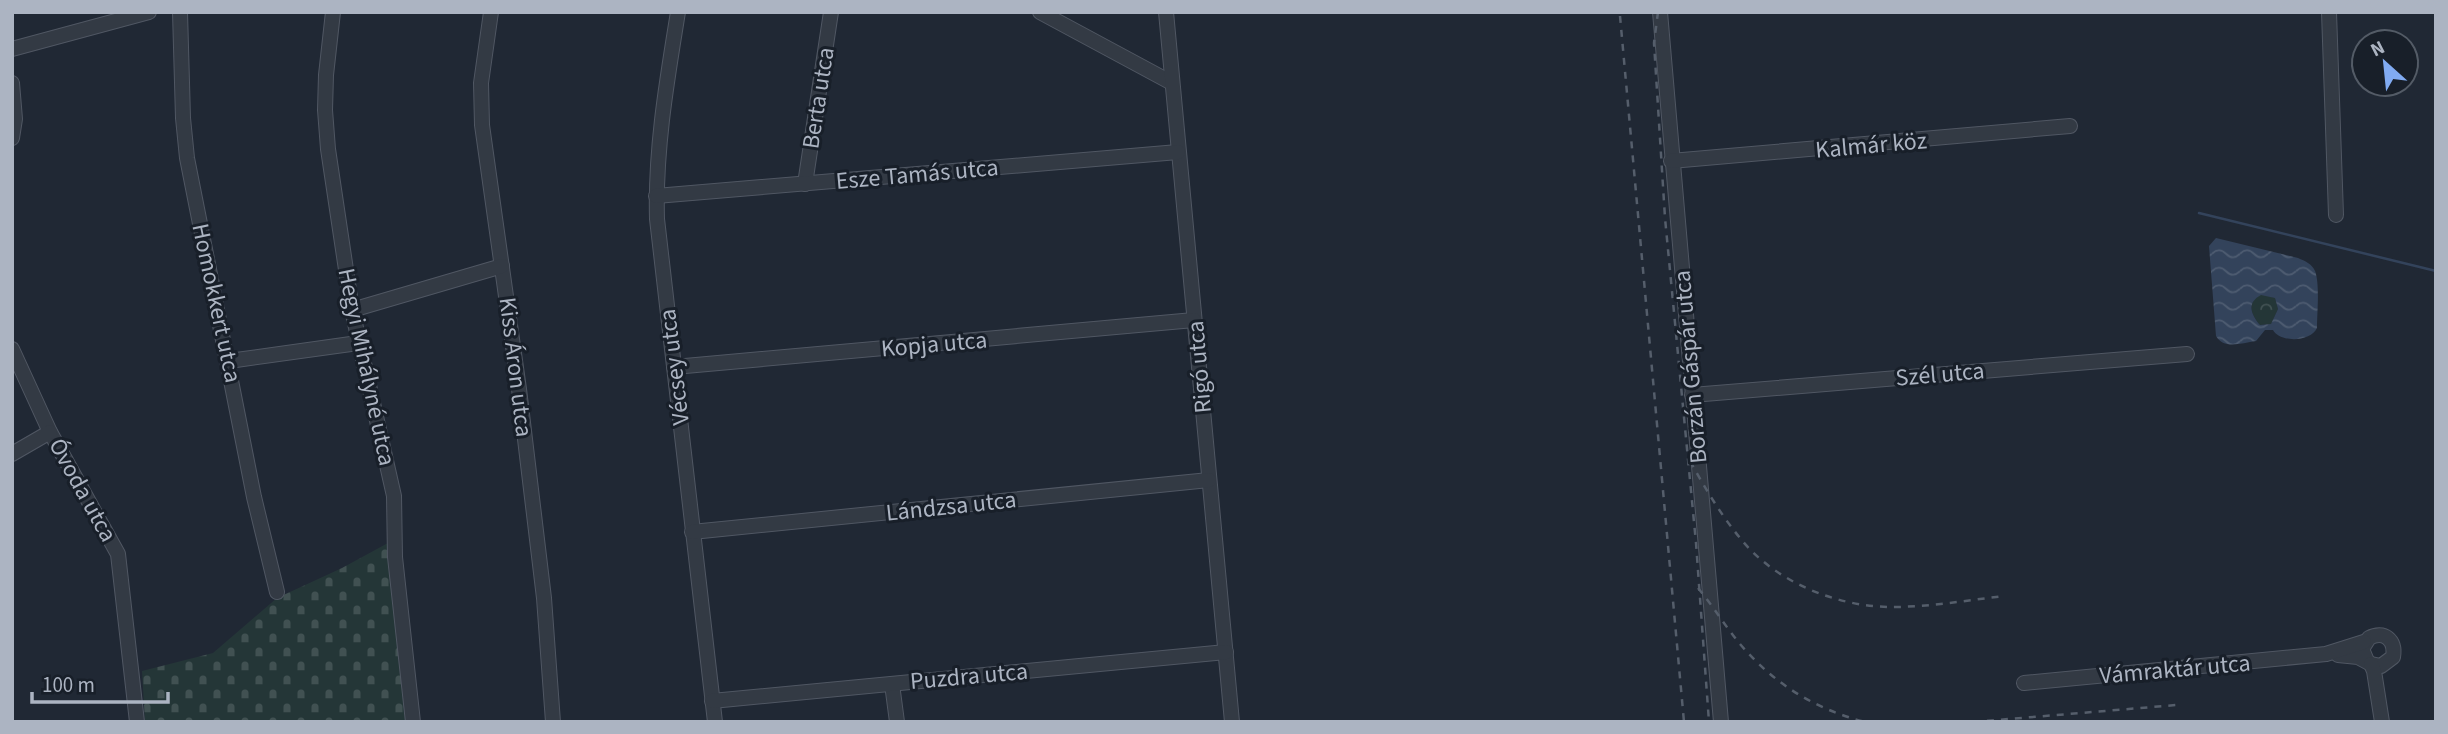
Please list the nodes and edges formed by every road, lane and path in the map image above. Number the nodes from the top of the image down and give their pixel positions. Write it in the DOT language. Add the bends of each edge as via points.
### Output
graph roads {
  1 [pos="149,12"];
  2 [pos="180,12"];
  3 [pos="333,12"];
  4 [pos="491,12"];
  5 [pos="678,12"];
  6 [pos="831,12"];
  7 [pos="1040,12"];
  8 [pos="1166,12"];
  9 [pos="1660,12"];
  10 [pos="2329,12"];
  11 [pos="116,17"];
  12 [pos="12,49"];
  13 [pos="12,83"];
  14 [pos="1172,83"];
  15 [pos="2070,126"];
  16 [pos="12,138"];
  17 [pos="1178,152"];
  18 [pos="1671,161"];
  19 [pos="805,184"];
  20 [pos="656,195"];
  21 [pos="2336,215"];
  22 [pos="502,266"];
  23 [pos="352,310"];
  24 [pos="1194,320"];
  25 [pos="359,343"];
  26 [pos="12,349"];
  27 [pos="2187,354"];
  28 [pos="229,362"];
  29 [pos="674,367"];
  30 [pos="1692,395"];
  31 [pos="50,432"];
  32 [pos="12,454"];
  33 [pos="1209,480"];
  34 [pos="692,531"];
  35 [pos="276,592"];
  36 [pos="2364,642"];
  37 [pos="1226,652"];
  38 [pos="2326,654"];
  39 [pos="2375,663"];
  40 [pos="2024,683"];
  41 [pos="892,684"];
  42 [pos="712,701"];
  43 [pos="137,722"];
  44 [pos="413,722"];
  45 [pos="553,722"];
  46 [pos="715,722"];
  47 [pos="897,722"];
  48 [pos="1232,722"];
  49 [pos="1721,722"];
  50 [pos="2384,722"];
  1 -- 11 [label="street"];
  2 -- 28 [label="street, Homokkert utca" via="184,138"];
  3 -- 23 [label="street, Hegyi Mihályné utca" via="325,110"];
  4 -- 22 [label="street, Kiss Áron utca" via="481,83 482,125"];
  5 -- 20 [label="street, Vécsey utca" via="663,103"];
  6 -- 19 [label="street, Berta utca"];
  7 -- 14 [label="street"];
  8 -- 14 [label="street, Rigó utca"];
  9 -- 18 [label="street, Borzán Gáspár utca"];
  10 -- 21 [label="street"];
  11 -- 12 [label="street"];
  13 -- 16 [label="street"];
  14 -- 17 [label="street, Rigó utca"];
  15 -- 18 [label="street, Kalmár köz"];
  17 -- 19 [label="street, Esze Tamás utca"];
  17 -- 24 [label="street, Rigó utca"];
  18 -- 30 [label="street, Borzán Gáspár utca"];
  19 -- 20 [label="street, Esze Tamás utca"];
  20 -- 29 [label="street, Vécsey utca"];
  22 -- 23 [label="street"];
  22 -- 45 [label="street, Kiss Áron utca" via="542,585"];
  23 -- 25 [label="street, Hegyi Mihályné utca"];
  24 -- 29 [label="street, Kopja utca"];
  24 -- 33 [label="street, Rigó utca"];
  25 -- 28 [label="street"];
  25 -- 44 [label="street, Hegyi Mihályné utca" via="394,496 395,557"];
  26 -- 31 [label="street, Óvoda utca"];
  27 -- 30 [label="street, Szél utca"];
  28 -- 35 [label="street, Homokkert utca"];
  29 -- 34 [label="street, Vécsey utca"];
  30 -- 49 [label="street, Borzán Gáspár utca"];
  31 -- 32 [label="street"];
  31 -- 43 [label="street, Óvoda utca" via="118,554"];
  33 -- 34 [label="street, Lándzsa utca"];
  33 -- 37 [label="street, Rigó utca"];
  34 -- 42 [label="street, Vécsey utca"];
  36 -- 38 [label="street, Vámraktár utca"];
  36 -- 39 [label="street" via="2362,649"];
  36 -- 39 [label="street" via="2373,635 2388,638 2394,652"];
  37 -- 41 [label="street, Puzdra utca"];
  37 -- 48 [label="street, Rigó utca"];
  38 -- 39 [label="street, Vámraktár utca"];
  38 -- 40 [label="street, Vámraktár utca"];
  39 -- 50 [label="street"];
  41 -- 42 [label="street, Puzdra utca"];
  41 -- 47 [label="street"];
  42 -- 46 [label="street, Vécsey utca"];
}
